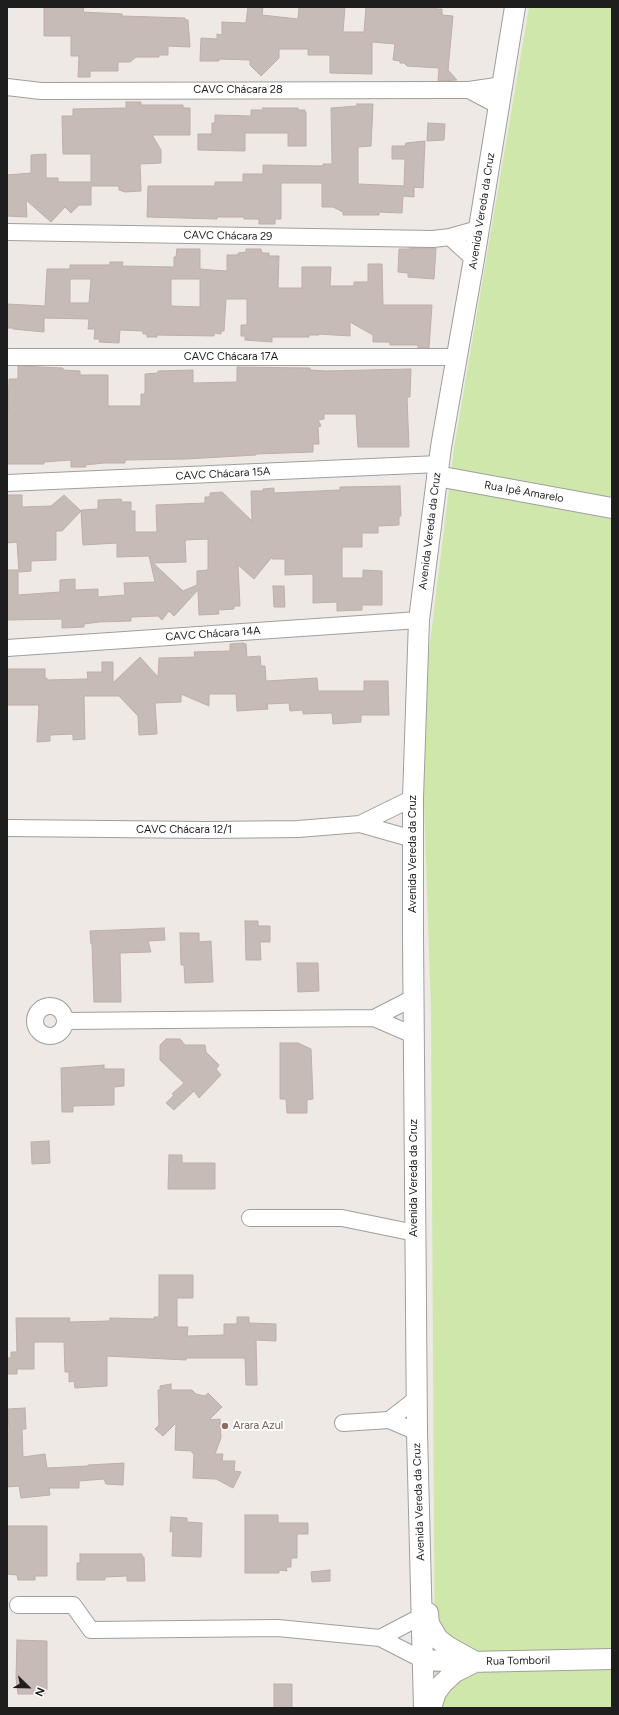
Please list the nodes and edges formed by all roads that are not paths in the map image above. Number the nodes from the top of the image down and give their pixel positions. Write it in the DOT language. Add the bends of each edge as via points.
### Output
graph roads {
  1 [pos="515,7"];
  2 [pos="503,85"];
  3 [pos="7,87"];
  4 [pos="469,90"];
  5 [pos="499,106"];
  6 [pos="478,230"];
  7 [pos="7,232"];
  8 [pos="450,237"];
  9 [pos="474,259"];
  10 [pos="7,357"];
  11 [pos="456,357"];
  12 [pos="439,462"];
  13 [pos="462,480"];
  14 [pos="7,483"];
  15 [pos="434,501"];
  16 [pos="612,508"];
  17 [pos="419,620"];
  18 [pos="7,648"];
  19 [pos="413,798"];
  20 [pos="360,824"];
  21 [pos="7,828"];
  22 [pos="413,839"];
  23 [pos="413,998"];
  24 [pos="374,1018"];
  25 [pos="32,1021"];
  26 [pos="413,1035"];
  27 [pos="250,1218"];
  28 [pos="415,1233"];
  29 [pos="416,1399"];
  30 [pos="389,1420"];
  31 [pos="343,1423"];
  32 [pos="417,1432"];
  33 [pos="420,1552"];
  34 [pos="18,1605"];
  35 [pos="422,1616"];
  36 [pos="380,1638"];
  37 [pos="423,1660"];
  38 [pos="612,1660"];
  39 [pos="475,1662"];
  40 [pos="424,1708"];
  41 [pos="431,1708"];
  1 -- 2 [label="street, Avenida Vereda da Cruz"];
  2 -- 4 [label="street, CAVC Chácara 28"];
  2 -- 5 [label="street, Avenida Vereda da Cruz"];
  3 -- 4 [label="street, CAVC Chácara 28" via="41,91"];
  4 -- 5 [label="street, CAVC Chácara 28"];
  5 -- 6 [label="street, Avenida Vereda da Cruz"];
  6 -- 8 [label="street, CAVC Chácara 29"];
  6 -- 9 [label="street, Avenida Vereda da Cruz"];
  7 -- 8 [label="street, CAVC Chácara 29" via="433,239"];
  8 -- 9 [label="street"];
  9 -- 11 [label="street, Avenida Vereda da Cruz"];
  10 -- 11 [label="street, CAVC Chácara 17A"];
  11 -- 12 [label="street, Avenida Vereda da Cruz"];
  12 -- 13 [label="street, Rua Ipê Amarelo"];
  12 -- 13 [label="street" via="454,471"];
  12 -- 14 [label="street, CAVC Chácara 15A"];
  12 -- 15 [label="street, Avenida Vereda da Cruz"];
  13 -- 15 [label="street" via="443,488"];
  13 -- 16 [label="street, Rua Ipê Amarelo"];
  15 -- 17 [label="street, Avenida Vereda da Cruz"];
  17 -- 18 [label="street, CAVC Chácara 14A"];
  17 -- 19 [label="street, Avenida Vereda da Cruz"];
  19 -- 20 [label="street, CAVC Chácara 12/1"];
  19 -- 22 [label="street, Avenida Vereda da Cruz"];
  20 -- 21 [label="street, CAVC Chácara 12/1" via="298,829"];
  20 -- 22 [label="street, CAVC Chácara 12/1"];
  22 -- 23 [label="street, Avenida Vereda da Cruz"];
  23 -- 24 [label="street"];
  23 -- 26 [label="street, Avenida Vereda da Cruz"];
  24 -- 25 [label="street" via="64,1021 61,1031 52,1036 38,1031"];
  24 -- 26 [label="street"];
  26 -- 28 [label="street, Avenida Vereda da Cruz"];
  27 -- 28 [label="street" via="342,1218"];
  28 -- 29 [label="street, Avenida Vereda da Cruz"];
  29 -- 30 [label="street"];
  29 -- 32 [label="street, Avenida Vereda da Cruz"];
  30 -- 31 [label="street"];
  30 -- 32 [label="street"];
  32 -- 33 [label="street, Avenida Vereda da Cruz"];
  33 -- 35 [label="street, Avenida Vereda da Cruz"];
  33 -- 39 [label="street" via="428,1589 429,1624 433,1632 447,1646"];
  34 -- 36 [label="street" via="73,1605 91,1630 278,1628"];
  35 -- 36 [label="street"];
  35 -- 37 [label="street, Avenida Vereda da Cruz"];
  36 -- 37 [label="street"];
  37 -- 39 [label="street, Rua Tomboril"];
  37 -- 40 [label="street, Avenida Vereda da Cruz"];
  38 -- 39 [label="street, Rua Tomboril"];
  39 -- 41 [label="street" via="455,1672 443,1682 436,1692"];
}
